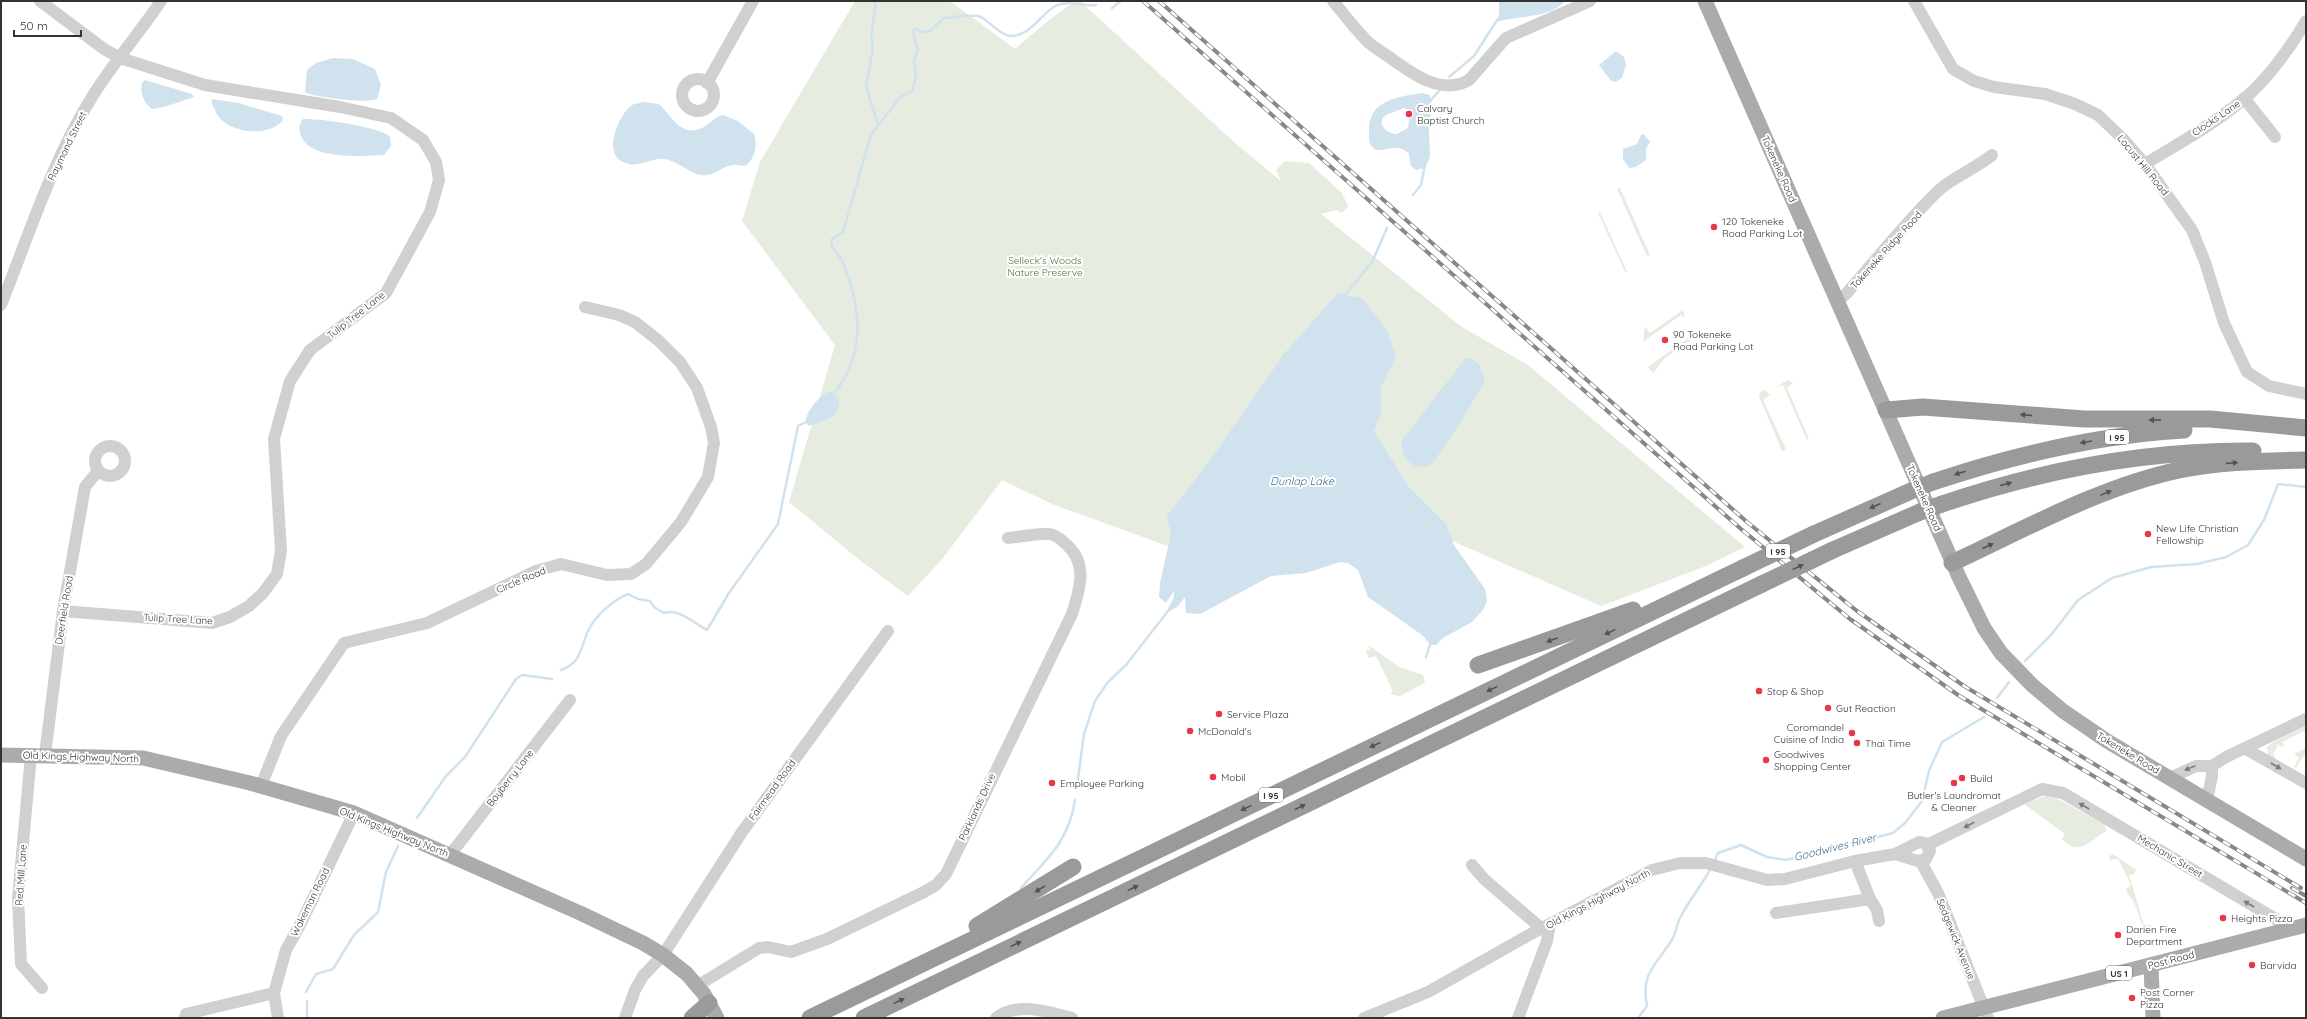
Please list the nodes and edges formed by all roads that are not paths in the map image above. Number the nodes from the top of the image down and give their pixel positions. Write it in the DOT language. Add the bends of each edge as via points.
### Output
graph roads {
  1 [pos="40,1"];
  2 [pos="160,1"];
  3 [pos="753,1"];
  4 [pos="1333,1"];
  5 [pos="1590,1"];
  6 [pos="1705,1"];
  7 [pos="1914,1"];
  8 [pos="2306,20"];
  9 [pos="120,58"];
  10 [pos="707,82"];
  11 [pos="2244,98"];
  12 [pos="2275,137"];
  13 [pos="1992,155"];
  14 [pos="2145,164"];
  15 [pos="1837,302"];
  16 [pos="1,306"];
  17 [pos="585,307"];
  18 [pos="2306,394"];
  19 [pos="1886,410"];
  20 [pos="2306,428"];
  21 [pos="2306,452"];
  22 [pos="2306,460"];
  23 [pos="98,470"];
  24 [pos="1008,538"];
  25 [pos="1952,563"];
  26 [pos="1738,570"];
  27 [pos="63,611"];
  28 [pos="888,630"];
  29 [pos="1478,665"];
  30 [pos="570,700"];
  31 [pos="2306,719"];
  32 [pos="2246,749"];
  33 [pos="1,755"];
  34 [pos="38,755"];
  35 [pos="2212,766"];
  36 [pos="2170,778"];
  37 [pos="2306,783"];
  38 [pos="261,786"];
  39 [pos="2042,789"];
  40 [pos="2207,800"];
  41 [pos="354,813"];
  42 [pos="1927,845"];
  43 [pos="1911,847"];
  44 [pos="1895,854"];
  45 [pos="450,855"];
  46 [pos="2306,859"];
  47 [pos="1917,860"];
  48 [pos="1855,861"];
  49 [pos="1472,865"];
  50 [pos="1073,867"];
  51 [pos="1870,899"];
  52 [pos="1776,913"];
  53 [pos="1878,921"];
  54 [pos="1545,926"];
  55 [pos="2303,929"];
  56 [pos="663,955"];
  57 [pos="2151,965"];
  58 [pos="698,986"];
  59 [pos="42,988"];
  60 [pos="274,993"];
  61 [pos="713,1011"];
  62 [pos="1985,1013"];
  63 [pos="817,1015"];
  64 [pos="185,1018"];
  65 [pos="278,1018"];
  66 [pos="625,1018"];
  67 [pos="692,1018"];
  68 [pos="864,1018"];
  69 [pos="996,1018"];
  70 [pos="1072,1018"];
  71 [pos="1364,1018"];
  72 [pos="1518,1018"];
  73 [pos="1943,1018"];
  74 [pos="2153,1018"];
  1 -- 9 [label="street, Tulip Tree Lane"];
  2 -- 9 [label="street, Raymond Street"];
  3 -- 10 [label="street"];
  4 -- 5 [label="street" via="1367,42 1419,77 1435,84 1449,86 1461,85 1469,80 1506,38"];
  6 -- 15 [label="main road, Tokeneke Road"];
  7 -- 14 [label="street, Locust Hill Road" via="1953,69 1974,81 1994,87 2046,94 2098,115 2123,138"];
  8 -- 11 [label="street, Clocks Lane" via="2291,45 2265,78"];
  9 -- 16 [label="street, Raymond Street" via="91,98 63,154 44,194"];
  9 -- 27 [label="street, Tulip Tree Lane" via="205,86 340,107 391,118 423,140 436,162 439,180 430,212 386,293 310,350 290,381 274,439 281,551 277,574 263,593 250,606 212,623"];
  11 -- 12 [label="street"];
  11 -- 14 [label="street, Clocks Lane"];
  13 -- 15 [label="street, Tokeneke Ridge Road" via="1939,190 1896,234"];
  14 -- 18 [label="street, Locust Hill Road" via="2192,230 2224,323 2247,372 2269,386"];
  15 -- 19 [label="main road, Tokeneke Road"];
  17 -- 38 [label="street, Circle Road" via="619,315 635,322 680,362 697,388 714,443 708,477 681,522 650,560 631,574 607,575 561,564 536,571 427,624 344,643 281,736"];
  20 -- 19 [label="highway, one-way" via="2210,420 2084,419 1923,407"];
  19 -- 25 [label="main road, Tokeneke Road"];
  20 -- 26 [label="highway, I 95, one-way, bridge" via="2210,428 2114,437 2019,456 1933,482"];
  68 -- 21 [label="highway, I 95, one-way, bridge" via="1762,584 1920,512 2020,480 2113,461 2209,451"];
  25 -- 22 [label="highway, one-way" via="2095,498 2150,478 2220,464"];
  23 -- 27 [label="street, Deerfield Road" via="85,487"];
  24 -- 58 [label="street, Parklands Drive" via="1049,534 1060,539 1072,549 1079,560 1082,576 1072,614 946,874 936,885 924,892 827,939 791,952 768,947 759,948"];
  25 -- 36 [label="main road, Tokeneke Road" via="1984,628 2001,653 2021,675 2086,727"];
  26 -- 29 [label="highway, one-way" via="1555,639"];
  26 -- 63 [label="highway, I 95, one-way"];
  27 -- 34 [label="street, Deerfield Road"];
  28 -- 56 [label="street, Fairmead Road" via="742,832"];
  30 -- 45 [label="street, Bayberry Lane"];
  31 -- 32 [label="street"];
  32 -- 35 [label="street"];
  32 -- 37 [label="street, one-way"];
  33 -- 34 [label="main road, Old Kings Highway North"];
  34 -- 38 [label="main road, Old Kings Highway North" via="142,758"];
  34 -- 59 [label="street, Red Mill Lane" via="18,898 21,964"];
  35 -- 36 [label="street, one-way" via="2196,766"];
  35 -- 40 [label="street"];
  36 -- 40 [label="main road, Tokeneke Road"];
  38 -- 41 [label="main road, Old Kings Highway North"];
  39 -- 42 [label="street, Old Kings Highway North, one-way"];
  55 -- 39 [label="street, Mechanic Street, one-way" via="2279,921 2063,793"];
  40 -- 46 [label="main road, Tokeneke Road"];
  41 -- 45 [label="main road, Old Kings Highway North"];
  41 -- 60 [label="street, Wakeman Road" via="286,950"];
  42 -- 43 [label="street, Old Kings Highway North" via="1919,842"];
  42 -- 47 [label="street" via="1930,851 1928,857"];
  43 -- 44 [label="street, Old Kings Highway North"];
  43 -- 47 [label="street" via="1910,854"];
  44 -- 47 [label="street, Old Kings Highway North"];
  44 -- 48 [label="street, Old Kings Highway North"];
  45 -- 56 [label="main road, Old Kings Highway North" via="621,932"];
  47 -- 62 [label="street, Sedgewick Avenue" via="1938,893"];
  48 -- 51 [label="street"];
  48 -- 54 [label="street, Old Kings Highway North" via="1785,880 1767,880 1706,863 1680,863 1652,870"];
  49 -- 54 [label="street" via="1484,879"];
  50 -- 63 [label="highway, one-way" via="1001,912"];
  51 -- 52 [label="street"];
  51 -- 53 [label="street" via="1877,910"];
  54 -- 71 [label="street, Old Kings Highway North" via="1428,992"];
  54 -- 72 [label="street" via="1547,941"];
  55 -- 57 [label="main road, Post Road / US 1"];
  56 -- 58 [label="main road, Old Kings Highway North"];
  56 -- 66 [label="street, Fairmead Road" via="638,982"];
  57 -- 62 [label="main road, Post Road / US 1"];
  57 -- 74 [label="main road"];
  58 -- 61 [label="main road, Old Kings Highway North"];
  60 -- 64 [label="street" via="186,1014"];
  60 -- 65 [label="street, Wakeman Road"];
  61 -- 67 [label="highway"];
  62 -- 73 [label="main road, Post Road / US 1"];
  69 -- 70 [label="street" via="1017,1009 1037,1010"];
}
